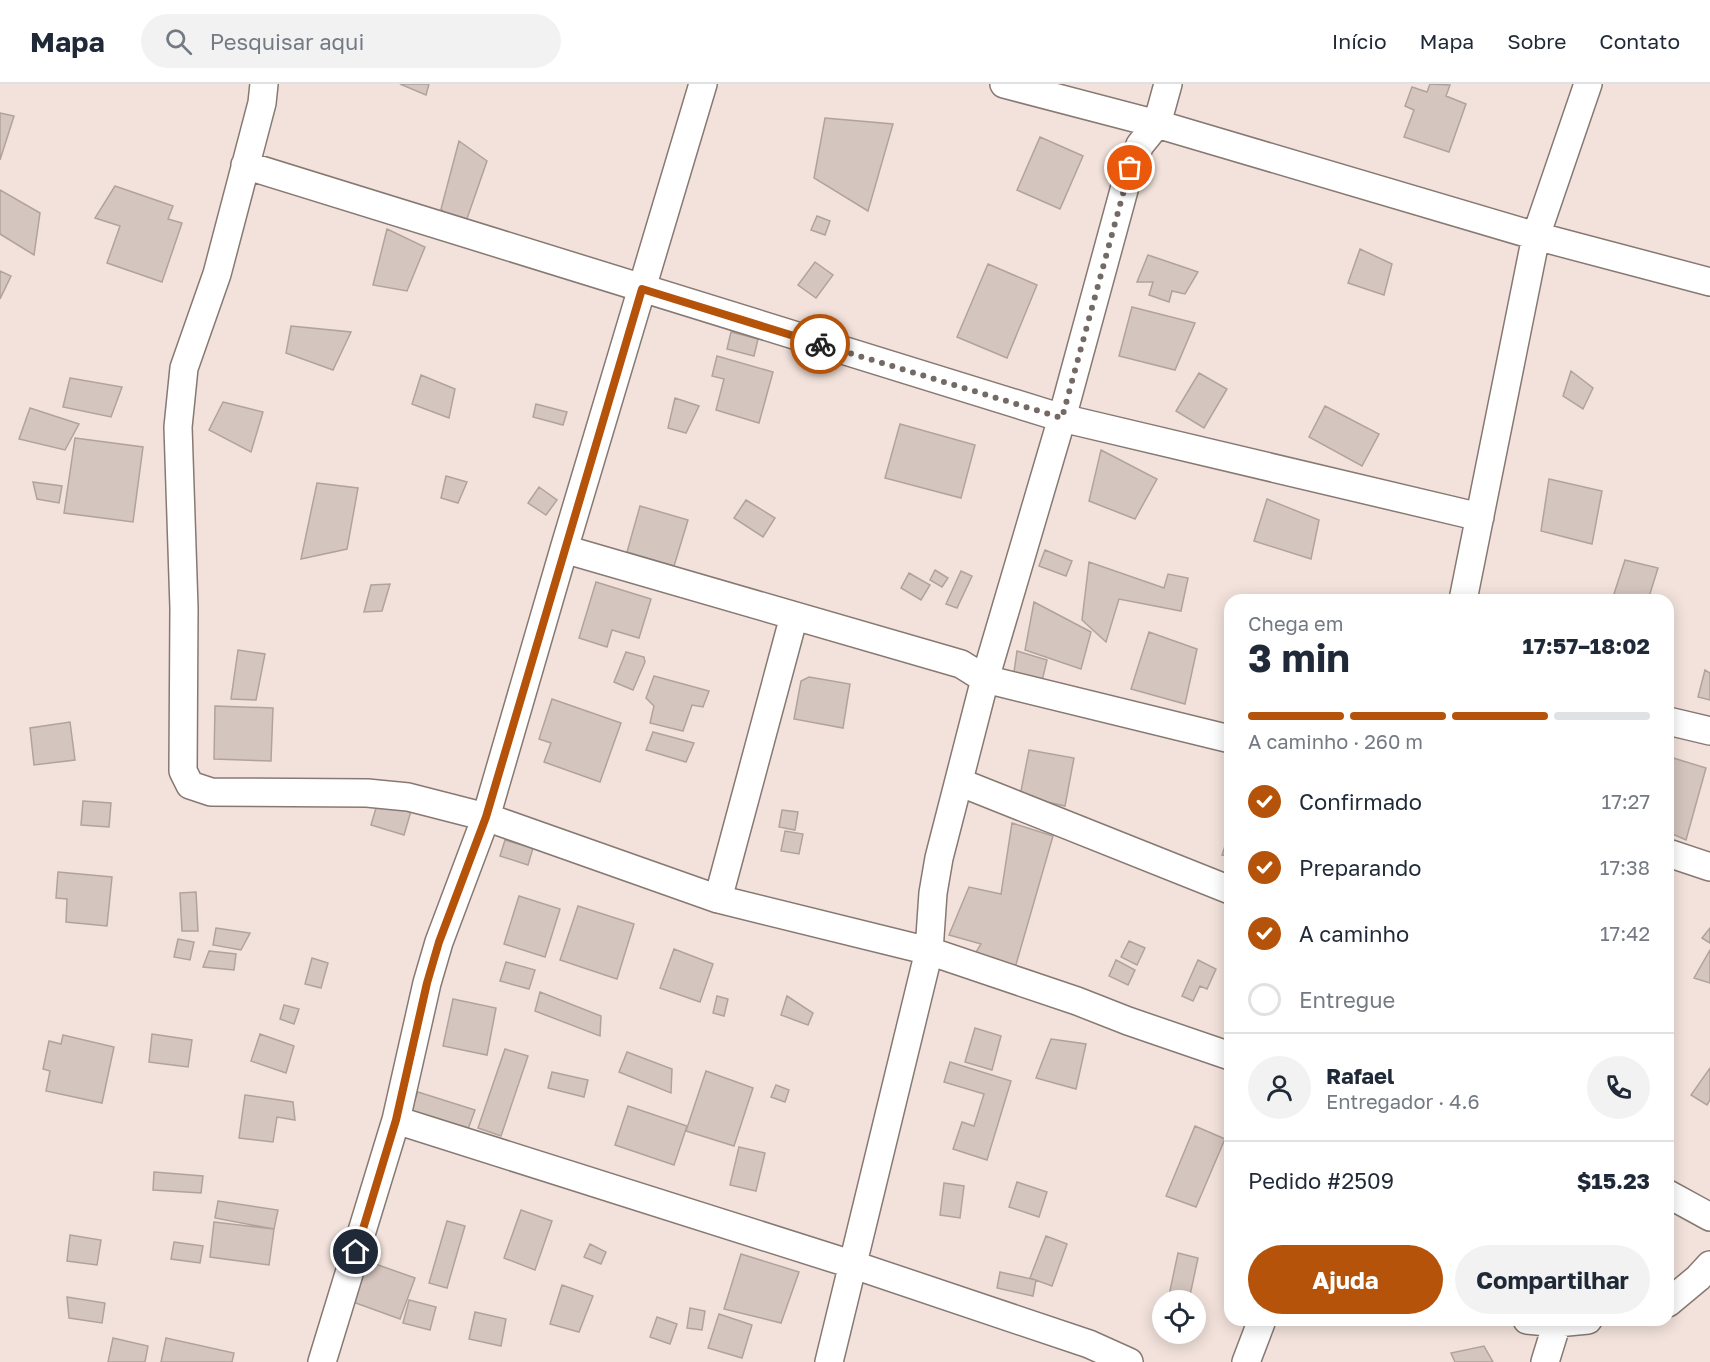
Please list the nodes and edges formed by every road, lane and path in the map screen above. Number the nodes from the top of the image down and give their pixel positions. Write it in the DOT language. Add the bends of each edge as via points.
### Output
graph roads {
  1 [pos="264,84"];
  2 [pos="703,84"];
  3 [pos="1004,84"];
  4 [pos="1168,84"];
  5 [pos="1585,85"];
  6 [pos="1157,124"];
  7 [pos="245,165"];
  8 [pos="1536,236"];
  9 [pos="1710,282"];
  10 [pos="642,289"];
  11 [pos="1062,418"];
  12 [pos="1480,517"];
  13 [pos="564,549"];
  14 [pos="1464,594"];
  15 [pos="794,616"];
  16 [pos="985,679"];
  17 [pos="1674,722"];
  18 [pos="1710,731"];
  19 [pos="1224,738"];
  20 [pos="959,782"];
  21 [pos="486,817"];
  22 [pos="1674,856"];
  23 [pos="1710,867"];
  24 [pos="1224,888"];
  25 [pos="718,899"];
  26 [pos="929,951"];
  27 [pos="1224,1054"];
  28 [pos="396,1120"];
  29 [pos="1674,1197"];
  30 [pos="1710,1217"];
  31 [pos="851,1264"];
  32 [pos="1710,1265"];
  33 [pos="1674,1298"];
  34 [pos="1260,1326"];
  35 [pos="1556,1326"];
  36 [pos="322,1362"];
  37 [pos="829,1362"];
  38 [pos="1129,1362"];
  39 [pos="1246,1362"];
  40 [pos="1545,1362"];
  1 -- 7 [label="street"];
  2 -- 10 [label="street"];
  3 -- 6 [label="street"];
  4 -- 6 [label="street"];
  5 -- 8 [label="street"];
  6 -- 8 [label="street"];
  6 -- 11 [label="street" via="1140,145 1130,168"];
  7 -- 10 [label="street"];
  7 -- 21 [label="street" via="217,274 184,368 178,427 184,608 183,771 190,784 211,792 367,793 408,797"];
  8 -- 9 [label="street"];
  8 -- 12 [label="street"];
  10 -- 11 [label="street"];
  10 -- 13 [label="street"];
  11 -- 12 [label="street"];
  11 -- 16 [label="street"];
  12 -- 14 [label="street"];
  13 -- 15 [label="street"];
  13 -- 21 [label="street"];
  15 -- 16 [label="street" via="961,664"];
  15 -- 25 [label="street"];
  16 -- 19 [label="street"];
  16 -- 20 [label="street"];
  17 -- 18 [label="street"];
  20 -- 24 [label="street"];
  20 -- 26 [label="street" via="939,858"];
  21 -- 25 [label="street"];
  21 -- 28 [label="street" via="439,942"];
  22 -- 23 [label="street"];
  25 -- 26 [label="street"];
  26 -- 27 [label="street"];
  26 -- 31 [label="street"];
  28 -- 31 [label="street"];
  28 -- 36 [label="street"];
  29 -- 30 [label="street"];
  31 -- 37 [label="street"];
  31 -- 38 [label="street" via="1089,1344"];
  32 -- 33 [label="street"];
  34 -- 39 [label="street"];
  35 -- 40 [label="street"];
}
